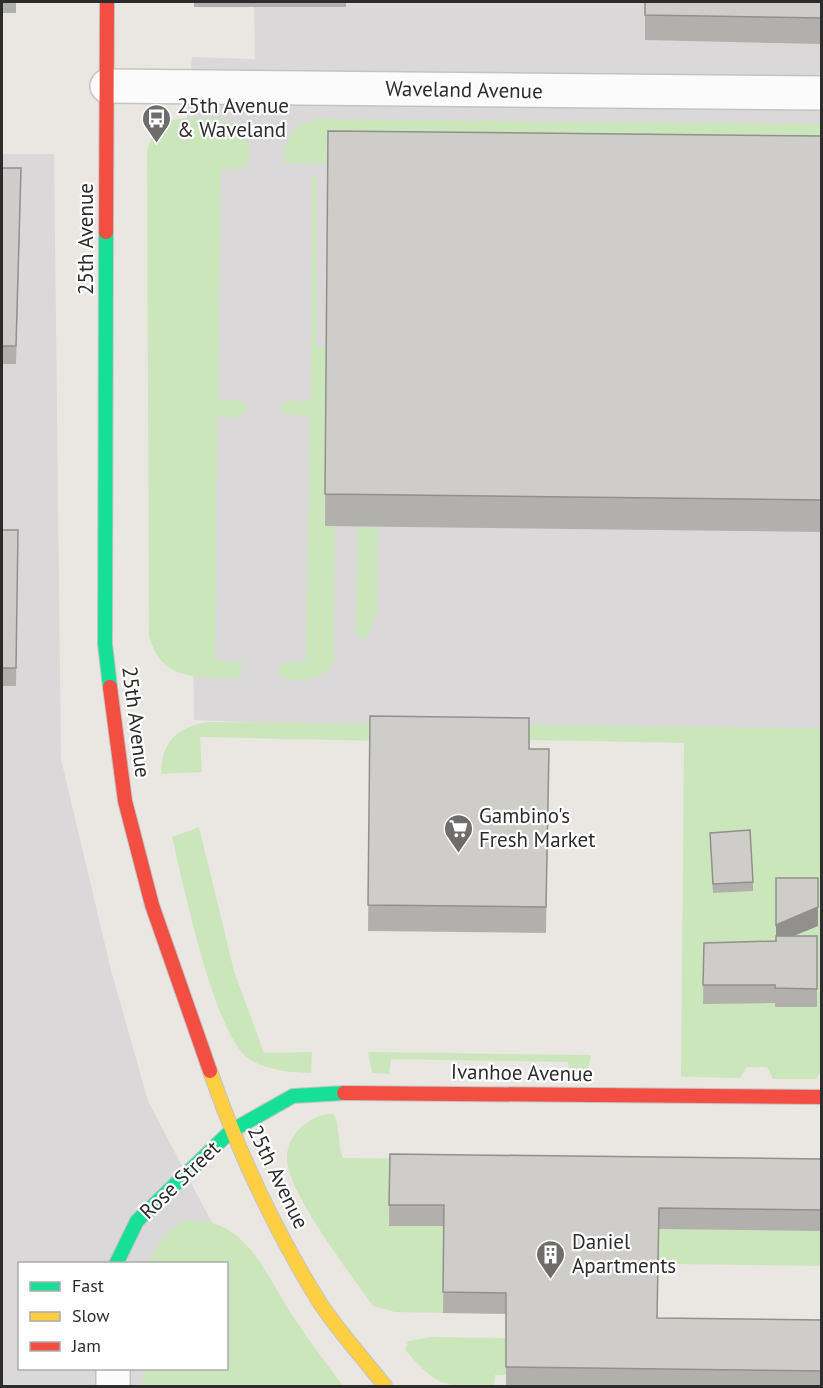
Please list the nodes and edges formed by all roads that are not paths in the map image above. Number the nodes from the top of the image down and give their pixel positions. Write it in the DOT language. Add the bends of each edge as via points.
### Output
graph roads {
  1 [pos="107,2"];
  2 [pos="107,86"];
  3 [pos="822,93"];
  4 [pos="822,1097"];
  5 [pos="231,1131"];
  6 [pos="116,1262"];
  7 [pos="113,1370"];
  8 [pos="113,1386"];
  9 [pos="385,1386"];
  1 -- 2 [label="street, 25th Avenue"];
  2 -- 3 [label="street, Waveland Avenue"];
  2 -- 5 [label="street, 25th Avenue" via="105,644 125,801 152,905"];
  4 -- 5 [label="street, Ivanhoe Avenue" via="318,1094 293,1096"];
  5 -- 6 [label="street, Rose Street" via="137,1221"];
  5 -- 9 [label="street, 25th Avenue" via="321,1304"];
  7 -- 8 [label="street"];
}
